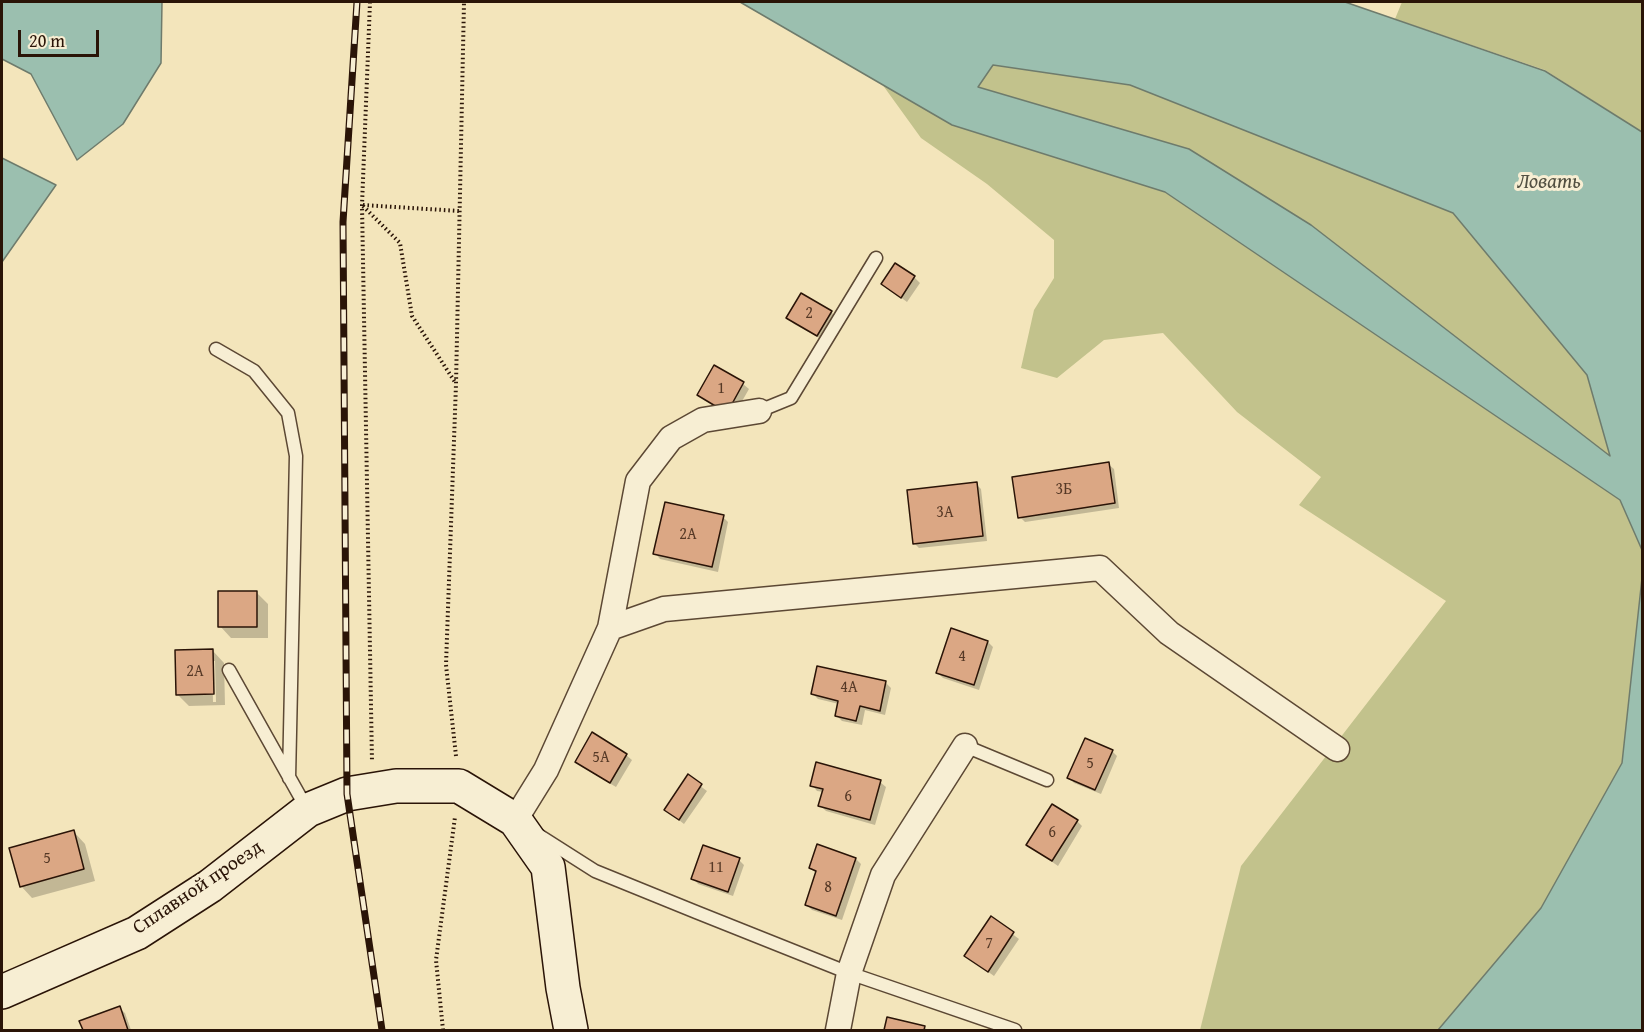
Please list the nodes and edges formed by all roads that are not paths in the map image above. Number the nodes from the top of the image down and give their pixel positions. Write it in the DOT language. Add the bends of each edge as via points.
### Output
graph roads {
  1 [pos="876,258"];
  2 [pos="216,349"];
  3 [pos="759,411"];
  4 [pos="610,628"];
  5 [pos="229,670"];
  6 [pos="965,746"];
  7 [pos="1337,749"];
  8 [pos="289,778"];
  9 [pos="1047,780"];
  10 [pos="308,810"];
  11 [pos="515,820"];
  12 [pos="849,973"];
  13 [pos="2,992"];
  14 [pos="571,1030"];
  15 [pos="838,1030"];
  16 [pos="1015,1030"];
  1 -- 3 [label="lane" via="791,398"];
  2 -- 8 [label="lane" via="254,371 288,413 296,456"];
  3 -- 4 [label="street" via="703,420 671,438 638,481"];
  4 -- 7 [label="street" via="664,609 1100,568 1169,633"];
  4 -- 11 [label="street" via="546,770"];
  5 -- 8 [label="lane"];
  6 -- 9 [label="lane"];
  6 -- 12 [label="street" via="883,875"];
  8 -- 10 [label="lane"];
  10 -- 11 [label="street, Сплавной проезд" via="347,794 396,786 459,786"];
  10 -- 13 [label="street, Сплавной проезд" via="210,886 137,933"];
  11 -- 12 [label="lane" via="595,871"];
  11 -- 14 [label="street" via="548,867 562,988"];
  12 -- 15 [label="street"];
  12 -- 16 [label="lane"];
}
